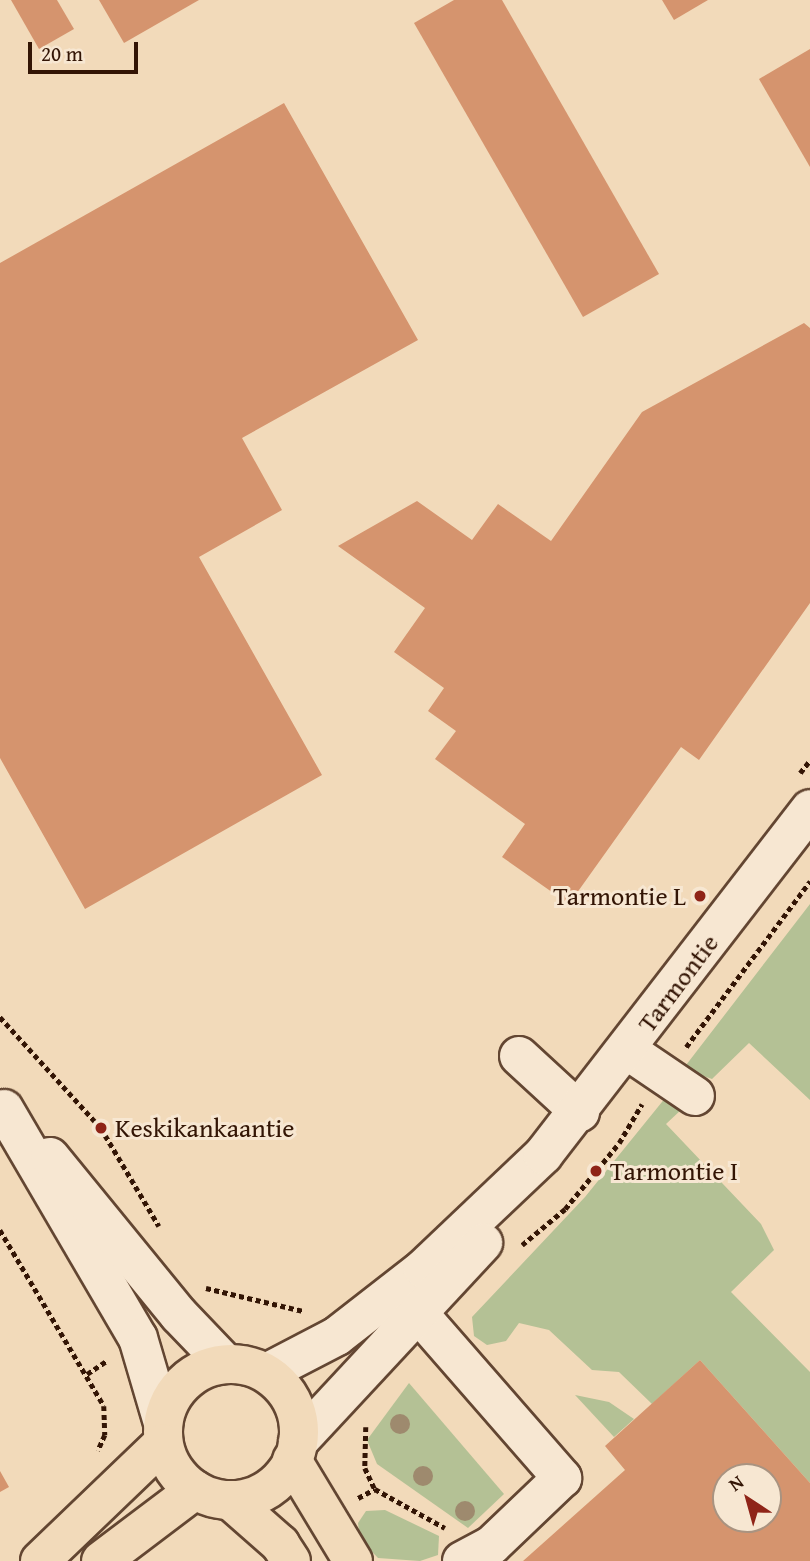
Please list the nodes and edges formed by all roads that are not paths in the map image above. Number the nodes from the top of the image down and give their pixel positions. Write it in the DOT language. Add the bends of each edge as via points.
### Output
graph roads {
  1 [pos="807,820"];
  2 [pos="627,1050"];
  3 [pos="519,1056"];
  4 [pos="695,1096"];
  5 [pos="2,1107"];
  6 [pos="580,1112"];
  7 [pos="542,1155"];
  8 [pos="419,1314"];
  9 [pos="226,1364"];
  10 [pos="266,1373"];
  11 [pos="163,1433"];
  12 [pos="295,1451"];
  13 [pos="213,1495"];
  14 [pos="469,1557"];
  15 [pos="40,1561"];
  16 [pos="101,1561"];
  17 [pos="291,1561"];
  18 [pos="353,1561"];
  1 -- 2 [label="street, Tarmontie"];
  2 -- 4 [label="street"];
  2 -- 6 [label="street, Tarmontie"];
  3 -- 6 [label="street"];
  5 -- 9 [label="street" via="72,1180 180,1315"];
  5 -- 11 [label="street" via="138,1338"];
  6 -- 7 [label="street, Tarmontie"];
  7 -- 8 [label="street, Tarmontie" via="510,1212"];
  7 -- 10 [label="street, Tarmontie" via="423,1269 337,1336"];
  8 -- 12 [label="street, Tarmontie"];
  8 -- 14 [label="street" via="562,1478 492,1545"];
  9 -- 10 [label="main road"];
  9 -- 11 [label="main road" via="192,1376 168,1405"];
  10 -- 12 [label="main road" via="292,1403"];
  11 -- 13 [label="main road" via="169,1461"];
  11 -- 15 [label="main road" via="110,1495"];
  12 -- 13 [label="main road" via="267,1489"];
  12 -- 18 [label="main road"];
  13 -- 16 [label="main road"];
  13 -- 17 [label="main road" via="280,1544"];
}
